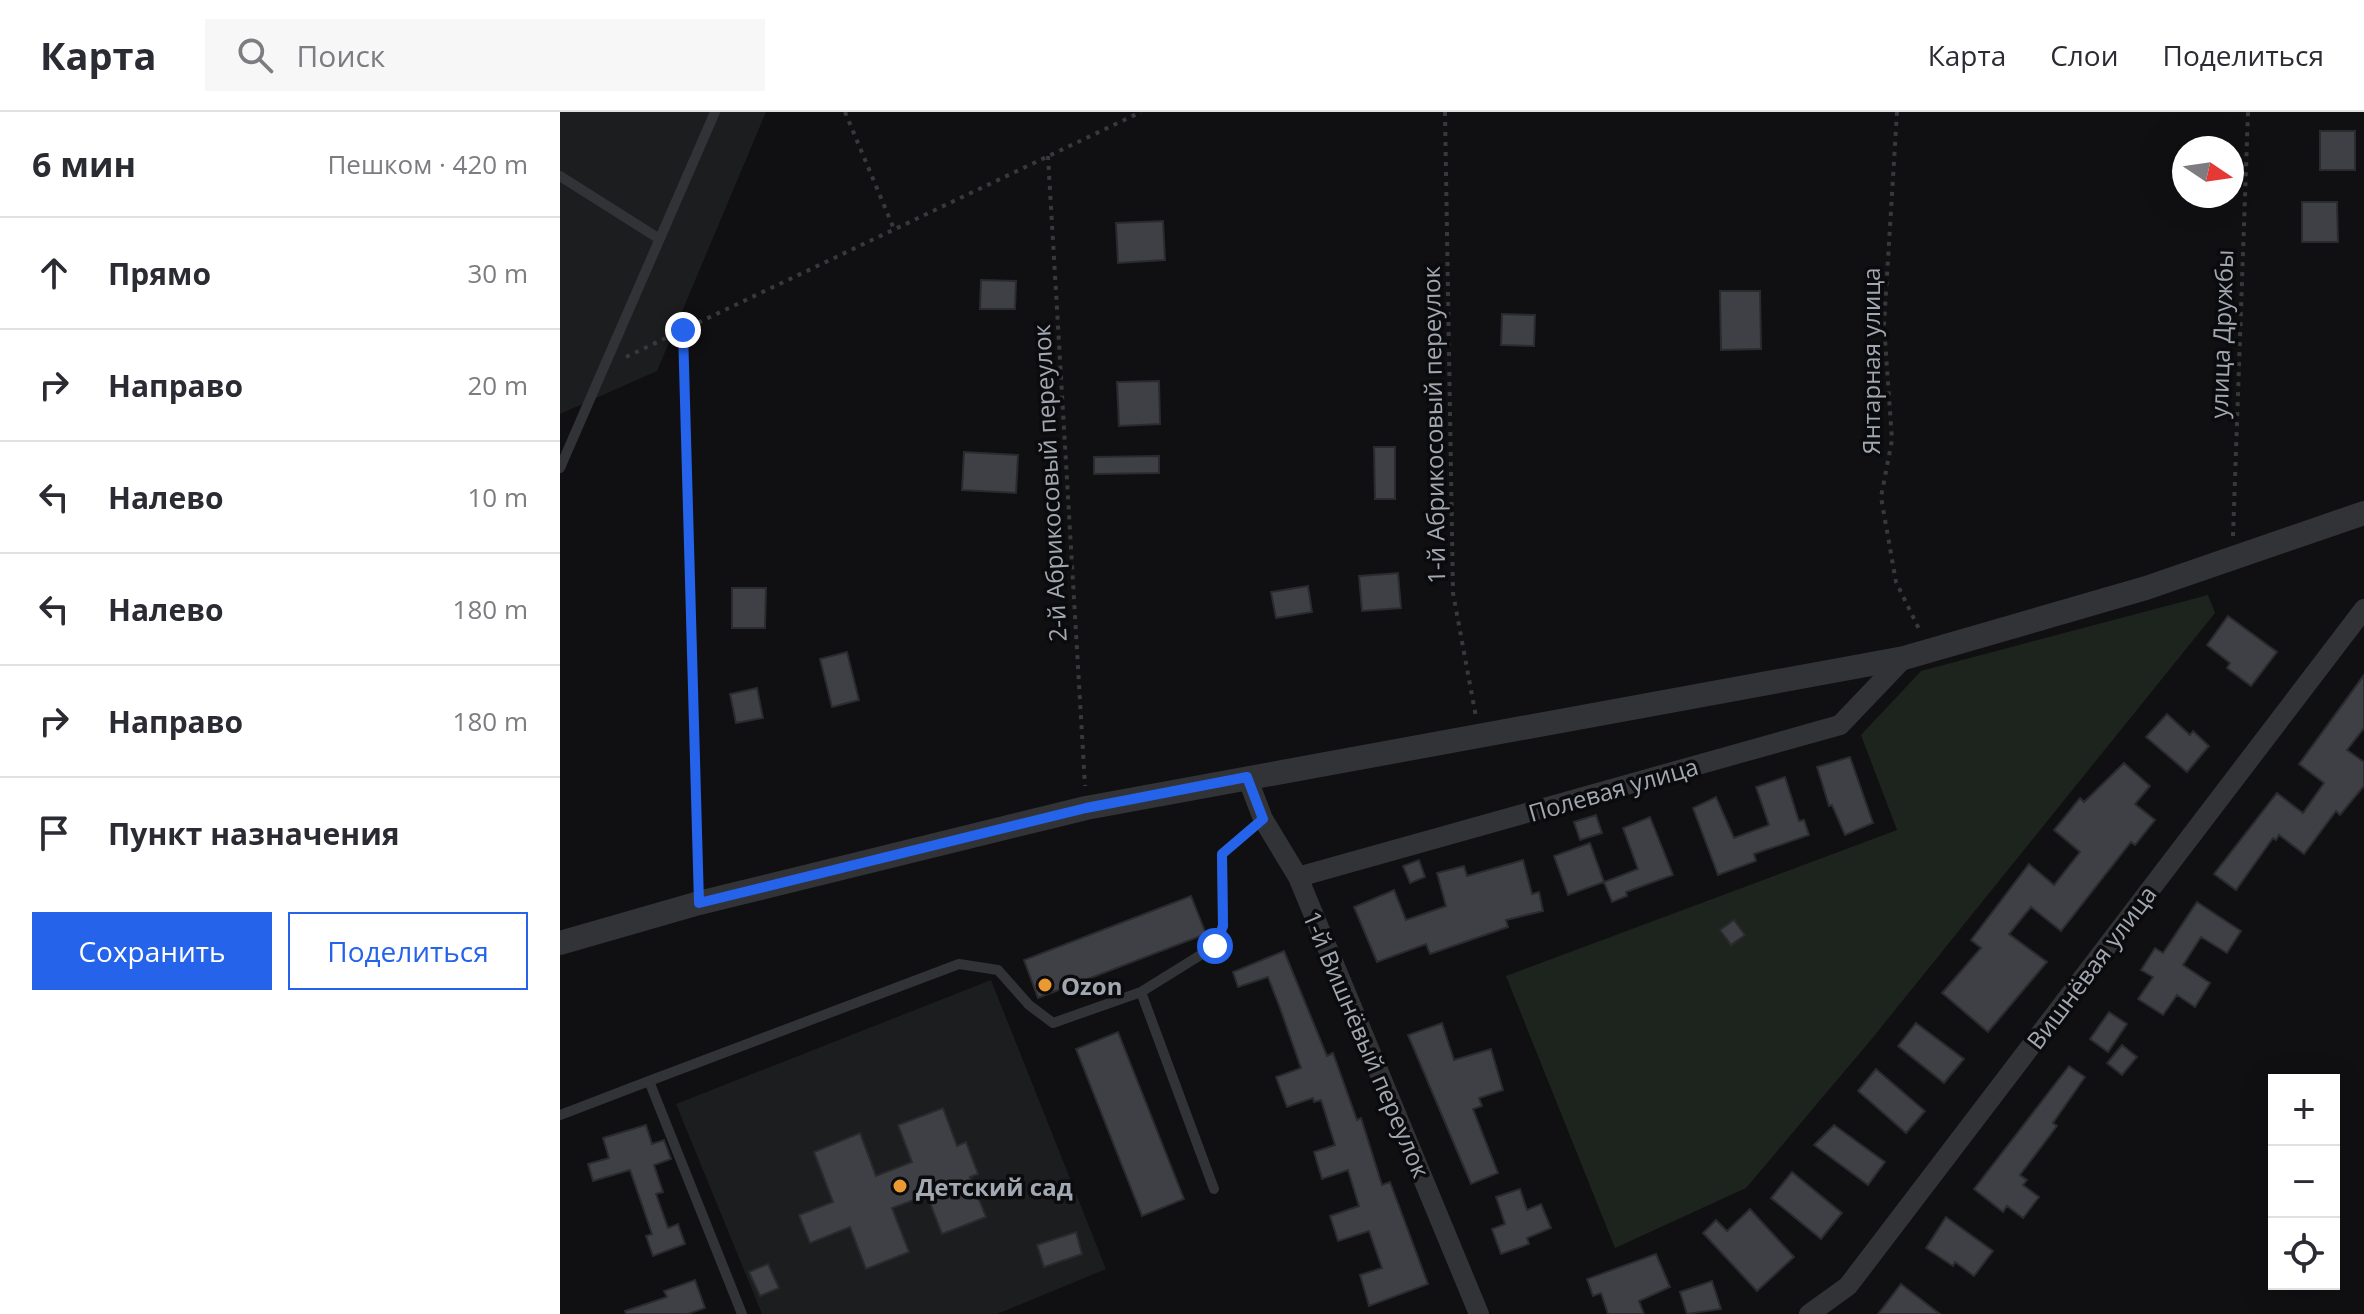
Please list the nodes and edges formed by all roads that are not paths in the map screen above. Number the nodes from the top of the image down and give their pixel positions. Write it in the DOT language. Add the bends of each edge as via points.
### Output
graph roads {
  1 [pos="715,112"];
  2 [pos="560,176"];
  3 [pos="658,238"];
  4 [pos="561,464"];
  5 [pos="2364,513"];
  6 [pos="2364,609"];
  7 [pos="1904,658"];
  8 [pos="1247,777"];
  9 [pos="1263,819"];
  10 [pos="1298,877"];
  11 [pos="560,943"];
  12 [pos="1141,992"];
  13 [pos="649,1081"];
  14 [pos="560,1115"];
  15 [pos="1214,1189"];
  16 [pos="742,1314"];
  17 [pos="1479,1314"];
  18 [pos="1809,1314"];
  1 -- 3 [label="lane"];
  2 -- 3 [label="lane"];
  3 -- 4 [label="lane"];
  5 -- 7 [label="street" via="2146,588"];
  6 -- 18 [label="street, Вишнёвая улица" via="1848,1286"];
  7 -- 8 [label="street"];
  7 -- 10 [label="street, Полевая улица" via="1840,725"];
  8 -- 9 [label="street, 1-й Вишнёвый переулок"];
  8 -- 11 [label="street" via="1086,808 699,903"];
  9 -- 10 [label="street, 1-й Вишнёвый переулок"];
  9 -- 12 [label="lane" via="1222,854 1223,926 1215,946"];
  10 -- 17 [label="street, 1-й Вишнёвый переулок"];
  12 -- 13 [label="lane" via="1053,1023 998,970 959,964"];
  12 -- 15 [label="lane"];
  13 -- 14 [label="lane"];
  13 -- 16 [label="lane"];
}
